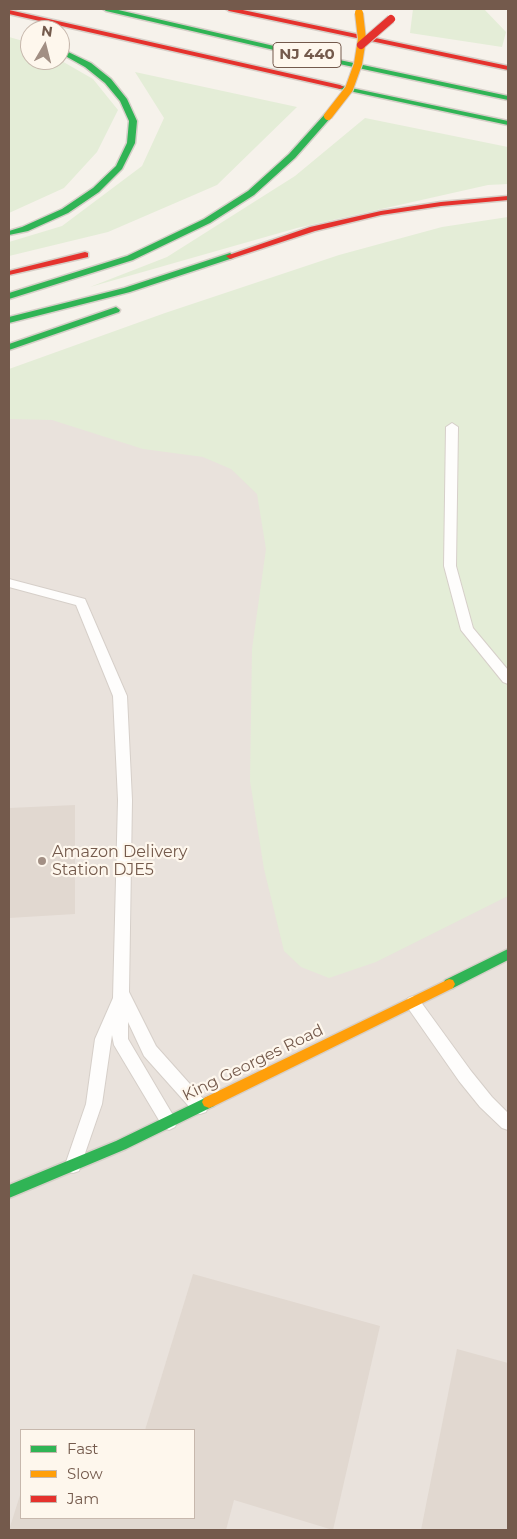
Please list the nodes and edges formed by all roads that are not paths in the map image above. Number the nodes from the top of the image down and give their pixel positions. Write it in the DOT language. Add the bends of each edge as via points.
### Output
graph roads {
  1 [pos="106,9"];
  2 [pos="229,9"];
  3 [pos="359,11"];
  4 [pos="9,12"];
  5 [pos="391,14"];
  6 [pos="361,45"];
  7 [pos="70,55"];
  8 [pos="508,68"];
  9 [pos="508,98"];
  10 [pos="508,123"];
  11 [pos="292,156"];
  12 [pos="508,198"];
  13 [pos="482,200"];
  14 [pos="214,203"];
  15 [pos="9,233"];
  16 [pos="97,251"];
  17 [pos="243,264"];
  18 [pos="9,273"];
  19 [pos="9,296"];
  20 [pos="126,306"];
  21 [pos="9,320"];
  22 [pos="9,347"];
  23 [pos="452,427"];
  24 [pos="9,583"];
  25 [pos="508,679"];
  26 [pos="508,954"];
  27 [pos="121,993"];
  28 [pos="413,1003"];
  29 [pos="200,1107"];
  30 [pos="169,1122"];
  31 [pos="508,1123"];
  32 [pos="73,1166"];
  33 [pos="9,1192"];
  1 -- 9 [label="main road, NJ 440"];
  2 -- 8 [label="main road"];
  3 -- 6 [label="main road, bridge"];
  4 -- 10 [label="main road, NJ 440"];
  5 -- 6 [label="main road, bridge" via="385,26"];
  6 -- 11 [label="main road, bridge" via="349,89"];
  7 -- 15 [label="main road" via="108,81 124,101 133,121 131,143 119,167 96,190 65,211"];
  11 -- 14 [label="main road"];
  11 -- 19 [label="main road" via="251,193 207,221 130,258"];
  12 -- 13 [label="main road"];
  13 -- 17 [label="main road" via="384,220"];
  13 -- 21 [label="main road" via="381,214 312,229 127,290"];
  16 -- 18 [label="main road"];
  20 -- 22 [label="main road"];
  23 -- 25 [label="lane" via="450,566 467,630"];
  24 -- 27 [label="lane" via="81,602 120,696 125,800"];
  26 -- 28 [label="main road, King Georges Road"];
  27 -- 29 [label="lane" via="150,1051"];
  27 -- 30 [label="lane" via="120,1040"];
  27 -- 32 [label="lane" via="103,1039 94,1104"];
  28 -- 29 [label="main road, King Georges Road"];
  28 -- 31 [label="lane" via="465,1076"];
  29 -- 30 [label="main road, King Georges Road"];
  30 -- 32 [label="main road, King Georges Road"];
  32 -- 33 [label="main road, King Georges Road"];
}
